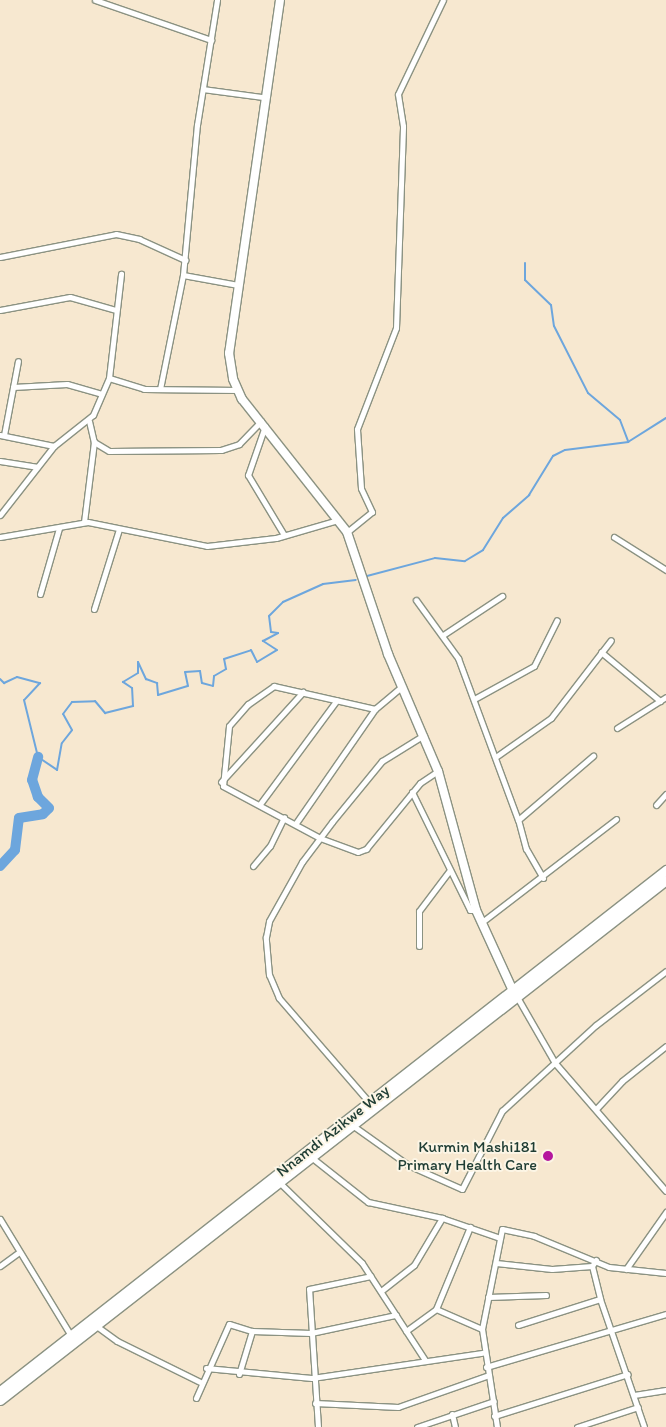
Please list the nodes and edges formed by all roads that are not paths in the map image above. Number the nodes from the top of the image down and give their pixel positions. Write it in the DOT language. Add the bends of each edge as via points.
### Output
graph roads {
  1 [pos="95,0"];
  2 [pos="217,0"];
  3 [pos="280,0"];
  4 [pos="443,0"];
  5 [pos="210,40"];
  6 [pos="203,89"];
  7 [pos="262,97"];
  8 [pos="0,257"];
  9 [pos="185,260"];
  10 [pos="121,274"];
  11 [pos="183,275"];
  12 [pos="238,285"];
  13 [pos="0,310"];
  14 [pos="116,310"];
  15 [pos="18,361"];
  16 [pos="109,378"];
  17 [pos="13,387"];
  18 [pos="160,389"];
  19 [pos="238,390"];
  20 [pos="102,394"];
  21 [pos="89,421"];
  22 [pos="263,424"];
  23 [pos="2,435"];
  24 [pos="94,442"];
  25 [pos="54,446"];
  26 [pos="0,461"];
  27 [pos="37,467"];
  28 [pos="0,515"];
  29 [pos="338,520"];
  30 [pos="84,522"];
  31 [pos="60,528"];
  32 [pos="119,529"];
  33 [pos="347,532"];
  34 [pos="284,535"];
  35 [pos="0,537"];
  36 [pos="614,537"];
  37 [pos="666,570"];
  38 [pos="40,594"];
  39 [pos="502,596"];
  40 [pos="416,600"];
  41 [pos="94,609"];
  42 [pos="557,620"];
  43 [pos="443,635"];
  44 [pos="610,640"];
  45 [pos="602,652"];
  46 [pos="402,686"];
  47 [pos="302,692"];
  48 [pos="666,697"];
  49 [pos="476,698"];
  50 [pos="338,700"];
  51 [pos="660,701"];
  52 [pos="375,709"];
  53 [pos="617,728"];
  54 [pos="424,735"];
  55 [pos="497,756"];
  56 [pos="593,756"];
  57 [pos="438,771"];
  58 [pos="221,782"];
  59 [pos="412,792"];
  60 [pos="666,794"];
  61 [pos="260,804"];
  62 [pos="656,805"];
  63 [pos="284,817"];
  64 [pos="616,819"];
  65 [pos="518,820"];
  66 [pos="296,823"];
  67 [pos="320,838"];
  68 [pos="253,866"];
  69 [pos="450,870"];
  70 [pos="666,870"];
  71 [pos="543,878"];
  72 [pos="666,880"];
  73 [pos="476,910"];
  74 [pos="482,922"];
  75 [pos="419,946"];
  76 [pos="666,971"];
  77 [pos="515,993"];
  78 [pos="666,1046"];
  79 [pos="555,1064"];
  80 [pos="369,1102"];
  81 [pos="596,1109"];
  82 [pos="350,1122"];
  83 [pos="311,1157"];
  84 [pos="279,1182"];
  85 [pos="666,1191"];
  86 [pos="666,1212"];
  87 [pos="442,1218"];
  88 [pos="0,1219"];
  89 [pos="470,1226"];
  90 [pos="500,1238"];
  91 [pos="18,1253"];
  92 [pos="596,1260"];
  93 [pos="496,1263"];
  94 [pos="0,1266"];
  95 [pos="592,1266"];
  96 [pos="626,1269"];
  97 [pos="666,1273"];
  98 [pos="371,1276"];
  99 [pos="381,1291"];
  100 [pos="546,1295"];
  101 [pos="488,1297"];
  102 [pos="600,1299"];
  103 [pos="436,1309"];
  104 [pos="666,1314"];
  105 [pos="396,1315"];
  106 [pos="95,1325"];
  107 [pos="518,1325"];
  108 [pos="482,1329"];
  109 [pos="613,1330"];
  110 [pos="252,1331"];
  111 [pos="406,1331"];
  112 [pos="311,1333"];
  113 [pos="71,1336"];
  114 [pos="482,1353"];
  115 [pos="425,1360"];
  116 [pos="206,1368"];
  117 [pos="486,1368"];
  118 [pos="239,1374"];
  119 [pos="628,1374"];
  120 [pos="489,1375"];
  121 [pos="312,1378"];
  122 [pos="202,1383"];
  123 [pos="666,1390"];
  124 [pos="0,1391"];
  125 [pos="634,1395"];
  126 [pos="196,1398"];
  127 [pos="0,1400"];
  128 [pos="494,1401"];
  129 [pos="316,1403"];
  130 [pos="638,1408"];
  131 [pos="452,1414"];
  132 [pos="494,1416"];
  133 [pos="318,1427"];
  134 [pos="418,1427"];
  135 [pos="455,1427"];
  136 [pos="497,1427"];
  137 [pos="577,1427"];
  138 [pos="644,1427"];
  1 -- 5 [label="street"];
  2 -- 5 [label="street"];
  3 -- 7 [label="street"];
  4 -- 33 [label="street" via="398,94 403,126 396,328 357,429 361,488 372,512"];
  5 -- 6 [label="street"];
  6 -- 7 [label="street"];
  6 -- 9 [label="street"];
  7 -- 12 [label="street"];
  8 -- 9 [label="street" via="116,234 139,239"];
  9 -- 11 [label="street"];
  10 -- 14 [label="street"];
  11 -- 12 [label="street"];
  11 -- 18 [label="street"];
  12 -- 19 [label="street" via="229,353"];
  13 -- 14 [label="street" via="70,297"];
  14 -- 16 [label="street"];
  15 -- 17 [label="street"];
  16 -- 18 [label="street" via="125,386"];
  16 -- 20 [label="street"];
  17 -- 20 [label="street" via="67,384"];
  17 -- 23 [label="street"];
  18 -- 19 [label="street"];
  19 -- 22 [label="street"];
  20 -- 21 [label="street"];
  21 -- 24 [label="street"];
  21 -- 25 [label="street"];
  22 -- 24 [label="street" via="239,444 221,450 109,451"];
  22 -- 29 [label="street"];
  22 -- 34 [label="street" via="248,475"];
  23 -- 25 [label="street"];
  24 -- 30 [label="street"];
  25 -- 27 [label="street"];
  26 -- 27 [label="street"];
  27 -- 28 [label="street"];
  29 -- 33 [label="street"];
  29 -- 34 [label="street"];
  30 -- 31 [label="street"];
  30 -- 32 [label="street"];
  31 -- 35 [label="street"];
  31 -- 38 [label="street"];
  32 -- 34 [label="street" via="199,546"];
  32 -- 41 [label="street"];
  33 -- 46 [label="street"];
  36 -- 37 [label="street"];
  39 -- 43 [label="street"];
  40 -- 43 [label="street"];
  42 -- 49 [label="street" via="534,666"];
  43 -- 49 [label="street"];
  44 -- 45 [label="street"];
  45 -- 51 [label="street"];
  45 -- 55 [label="street" via="550,718"];
  46 -- 52 [label="street"];
  46 -- 54 [label="street"];
  47 -- 50 [label="street"];
  47 -- 58 [label="street"];
  47 -- 58 [label="street" via="274,686 233,719"];
  48 -- 51 [label="street"];
  49 -- 55 [label="street"];
  50 -- 52 [label="street"];
  50 -- 61 [label="street"];
  51 -- 53 [label="street"];
  52 -- 66 [label="street"];
  54 -- 57 [label="street"];
  54 -- 67 [label="street" via="382,761"];
  55 -- 65 [label="street"];
  56 -- 65 [label="street"];
  57 -- 59 [label="street"];
  57 -- 73 [label="street"];
  58 -- 61 [label="street"];
  59 -- 67 [label="street" via="363,851"];
  59 -- 69 [label="street"];
  60 -- 62 [label="street"];
  61 -- 63 [label="street"];
  63 -- 66 [label="street"];
  63 -- 68 [label="street" via="270,846"];
  64 -- 71 [label="street"];
  65 -- 71 [label="street" via="526,849"];
  66 -- 67 [label="street"];
  67 -- 80 [label="street" via="269,921 269,975 279,998"];
  69 -- 73 [label="street" via="470,910"];
  69 -- 75 [label="street" via="419,910"];
  70 -- 77 [label="highway, Nnamdi Azikwe Way"];
  71 -- 74 [label="street"];
  72 -- 77 [label="highway, Nnamdi Azikwe Way"];
  73 -- 74 [label="street"];
  74 -- 77 [label="street"];
  76 -- 79 [label="street"];
  77 -- 79 [label="street"];
  77 -- 80 [label="highway, Nnamdi Azikwe Way"];
  77 -- 82 [label="highway, Nnamdi Azikwe Way"];
  78 -- 81 [label="street" via="622,1081"];
  79 -- 81 [label="street"];
  79 -- 82 [label="street" via="502,1111 462,1189 408,1165"];
  80 -- 82 [label="highway, Nnamdi Azikwe Way"];
  81 -- 85 [label="street"];
  82 -- 83 [label="highway, Nnamdi Azikwe Way"];
  82 -- 113 [label="highway, Nnamdi Azikwe Way"];
  83 -- 84 [label="highway, Nnamdi Azikwe Way"];
  83 -- 87 [label="street" via="368,1202"];
  84 -- 98 [label="street"];
  84 -- 106 [label="highway, Nnamdi Azikwe Way"];
  86 -- 96 [label="street"];
  87 -- 89 [label="street"];
  87 -- 99 [label="street" via="414,1265"];
  88 -- 91 [label="street"];
  89 -- 90 [label="street"];
  89 -- 103 [label="street"];
  90 -- 92 [label="street" via="502,1229 534,1236"];
  90 -- 93 [label="street"];
  91 -- 94 [label="street"];
  91 -- 113 [label="street"];
  92 -- 95 [label="street"];
  92 -- 96 [label="street"];
  93 -- 95 [label="street" via="552,1269"];
  93 -- 101 [label="street"];
  95 -- 102 [label="street"];
  96 -- 97 [label="street"];
  98 -- 99 [label="street"];
  98 -- 112 [label="street" via="309,1289"];
  99 -- 105 [label="street"];
  100 -- 101 [label="street"];
  101 -- 108 [label="street"];
  102 -- 107 [label="street"];
  102 -- 109 [label="street"];
  103 -- 108 [label="street"];
  103 -- 111 [label="street"];
  104 -- 109 [label="street"];
  105 -- 111 [label="street"];
  105 -- 112 [label="street"];
  106 -- 122 [label="street" via="117,1341"];
  106 -- 127 [label="highway, Nnamdi Azikwe Way"];
  108 -- 114 [label="street"];
  109 -- 117 [label="street"];
  109 -- 119 [label="street"];
  110 -- 112 [label="street"];
  110 -- 116 [label="street" via="227,1325"];
  110 -- 118 [label="street"];
  111 -- 115 [label="street"];
  112 -- 121 [label="street"];
  113 -- 124 [label="highway, Nnamdi Azikwe Way"];
  114 -- 115 [label="street"];
  114 -- 117 [label="street"];
  115 -- 121 [label="street"];
  116 -- 118 [label="street"];
  116 -- 122 [label="street"];
  117 -- 120 [label="street"];
  118 -- 121 [label="street"];
  119 -- 125 [label="street"];
  119 -- 132 [label="street"];
  120 -- 128 [label="street"];
  120 -- 129 [label="street" via="398,1407"];
  121 -- 129 [label="street"];
  122 -- 126 [label="street"];
  123 -- 125 [label="street"];
  125 -- 130 [label="street"];
  128 -- 131 [label="street"];
  128 -- 132 [label="street"];
  129 -- 133 [label="street"];
  130 -- 137 [label="street"];
  130 -- 138 [label="street"];
  131 -- 134 [label="street"];
  131 -- 135 [label="street"];
  132 -- 136 [label="street"];
}
